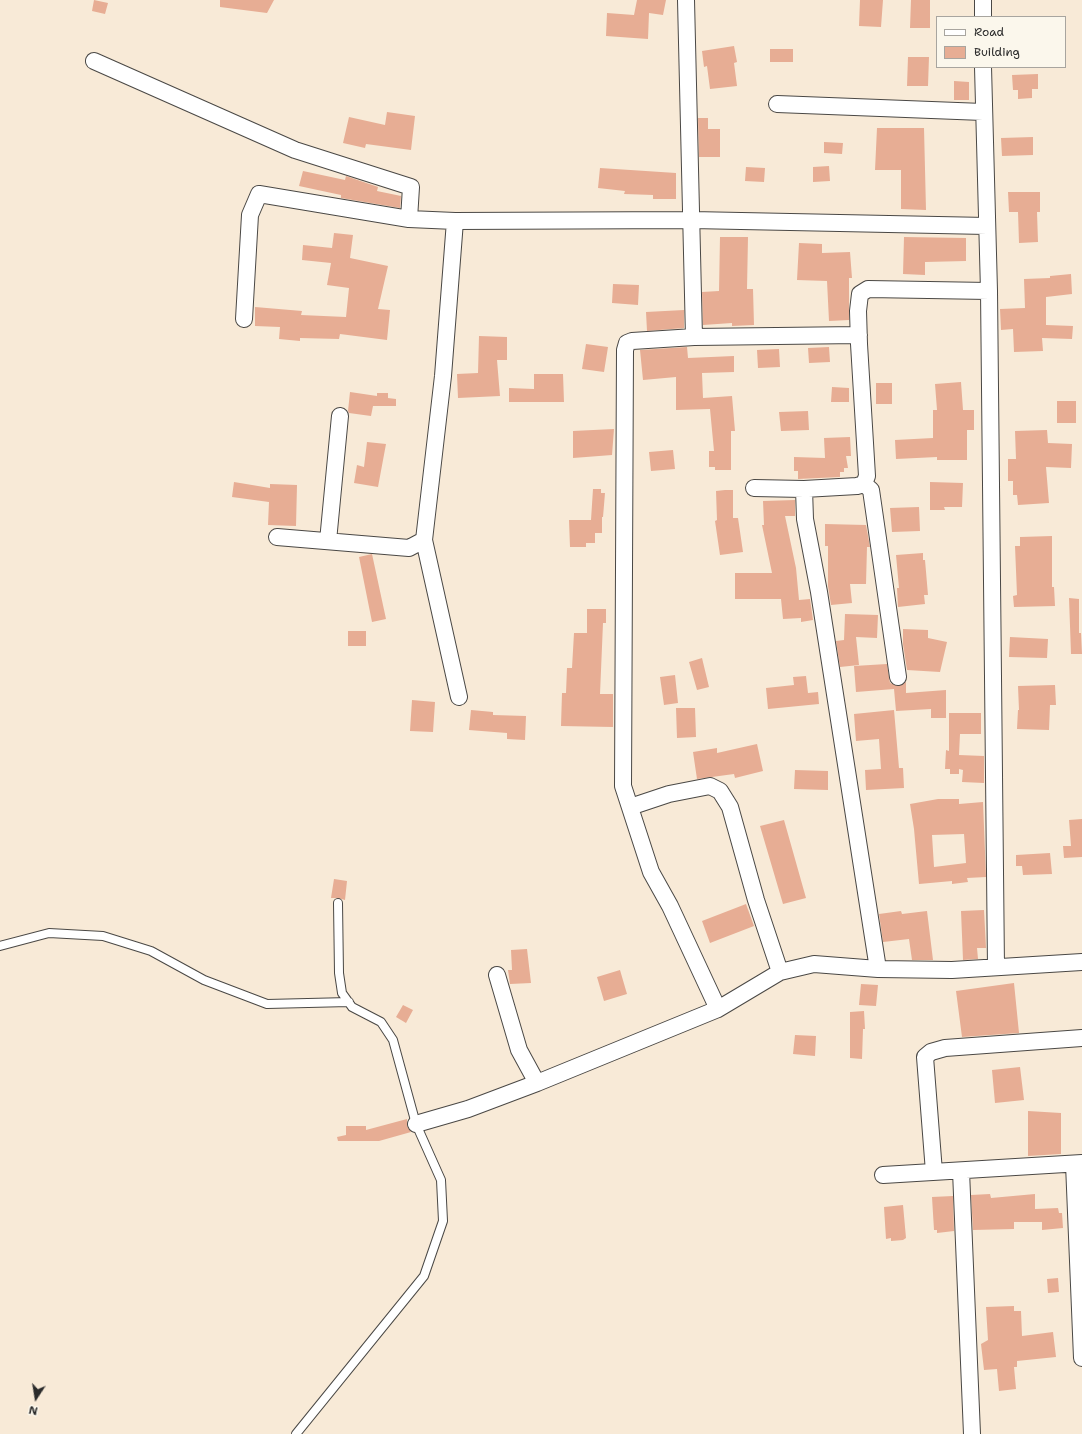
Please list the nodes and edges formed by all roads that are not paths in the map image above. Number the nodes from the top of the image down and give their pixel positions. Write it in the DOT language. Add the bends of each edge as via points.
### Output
graph roads {
  1 [pos="686,0"];
  2 [pos="983,0"];
  3 [pos="983,16"];
  4 [pos="94,61"];
  5 [pos="983,68"];
  6 [pos="777,104"];
  7 [pos="983,112"];
  8 [pos="409,219"];
  9 [pos="692,220"];
  10 [pos="455,221"];
  11 [pos="987,226"];
  12 [pos="989,291"];
  13 [pos="244,319"];
  14 [pos="859,335"];
  15 [pos="694,337"];
  16 [pos="340,416"];
  17 [pos="864,484"];
  18 [pos="754,488"];
  19 [pos="804,489"];
  20 [pos="277,537"];
  21 [pos="424,540"];
  22 [pos="328,541"];
  23 [pos="898,677"];
  24 [pos="459,697"];
  25 [pos="630,807"];
  26 [pos="338,903"];
  27 [pos="0,946"];
  28 [pos="1082,962"];
  29 [pos="996,967"];
  30 [pos="878,969"];
  31 [pos="780,972"];
  32 [pos="497,975"];
  33 [pos="349,1002"];
  34 [pos="718,1009"];
  35 [pos="1082,1038"];
  36 [pos="537,1083"];
  37 [pos="416,1124"];
  38 [pos="1078,1164"];
  39 [pos="961,1171"];
  40 [pos="934,1172"];
  41 [pos="883,1175"];
  42 [pos="1082,1358"];
  43 [pos="296,1434"];
  44 [pos="972,1434"];
  1 -- 9 [label="street"];
  2 -- 3 [label="street"];
  4 -- 8 [label="street" via="295,150 411,187"];
  5 -- 7 [label="street"];
  6 -- 7 [label="street"];
  7 -- 11 [label="street"];
  8 -- 10 [label="street"];
  8 -- 13 [label="street" via="259,194 250,216"];
  9 -- 10 [label="street"];
  9 -- 11 [label="street"];
  9 -- 15 [label="street"];
  10 -- 21 [label="street" via="443,376"];
  11 -- 12 [label="street"];
  12 -- 14 [label="street" via="868,289 860,294"];
  12 -- 29 [label="street"];
  14 -- 15 [label="street"];
  14 -- 17 [label="street" via="867,476"];
  15 -- 25 [label="street" via="632,341 627,343 625,350 623,786"];
  16 -- 22 [label="street"];
  17 -- 19 [label="street"];
  17 -- 23 [label="street" via="871,490"];
  18 -- 19 [label="street"];
  19 -- 30 [label="street" via="805,519"];
  20 -- 22 [label="street"];
  21 -- 22 [label="street" via="409,548"];
  21 -- 24 [label="street"];
  25 -- 31 [label="street" via="669,794 710,786 720,791 730,807 756,900"];
  25 -- 34 [label="street" via="651,872 670,906"];
  26 -- 33 [label="lane" via="339,973 342,993"];
  27 -- 33 [label="lane" via="49,933 103,936 151,951 204,980 267,1004"];
  28 -- 29 [label="street"];
  29 -- 30 [label="street" via="952,970"];
  30 -- 31 [label="street" via="814,964"];
  31 -- 34 [label="street"];
  32 -- 36 [label="street" via="519,1050"];
  33 -- 37 [label="lane" via="352,1007 381,1022 393,1040"];
  34 -- 36 [label="street"];
  35 -- 40 [label="street" via="945,1048 931,1052 925,1057"];
  36 -- 37 [label="street" via="468,1109"];
  37 -- 43 [label="lane" via="441,1180 443,1221 424,1276"];
  38 -- 39 [label="street"];
  38 -- 42 [label="street"];
  39 -- 40 [label="street"];
  39 -- 44 [label="street"];
  40 -- 41 [label="street"];
}
